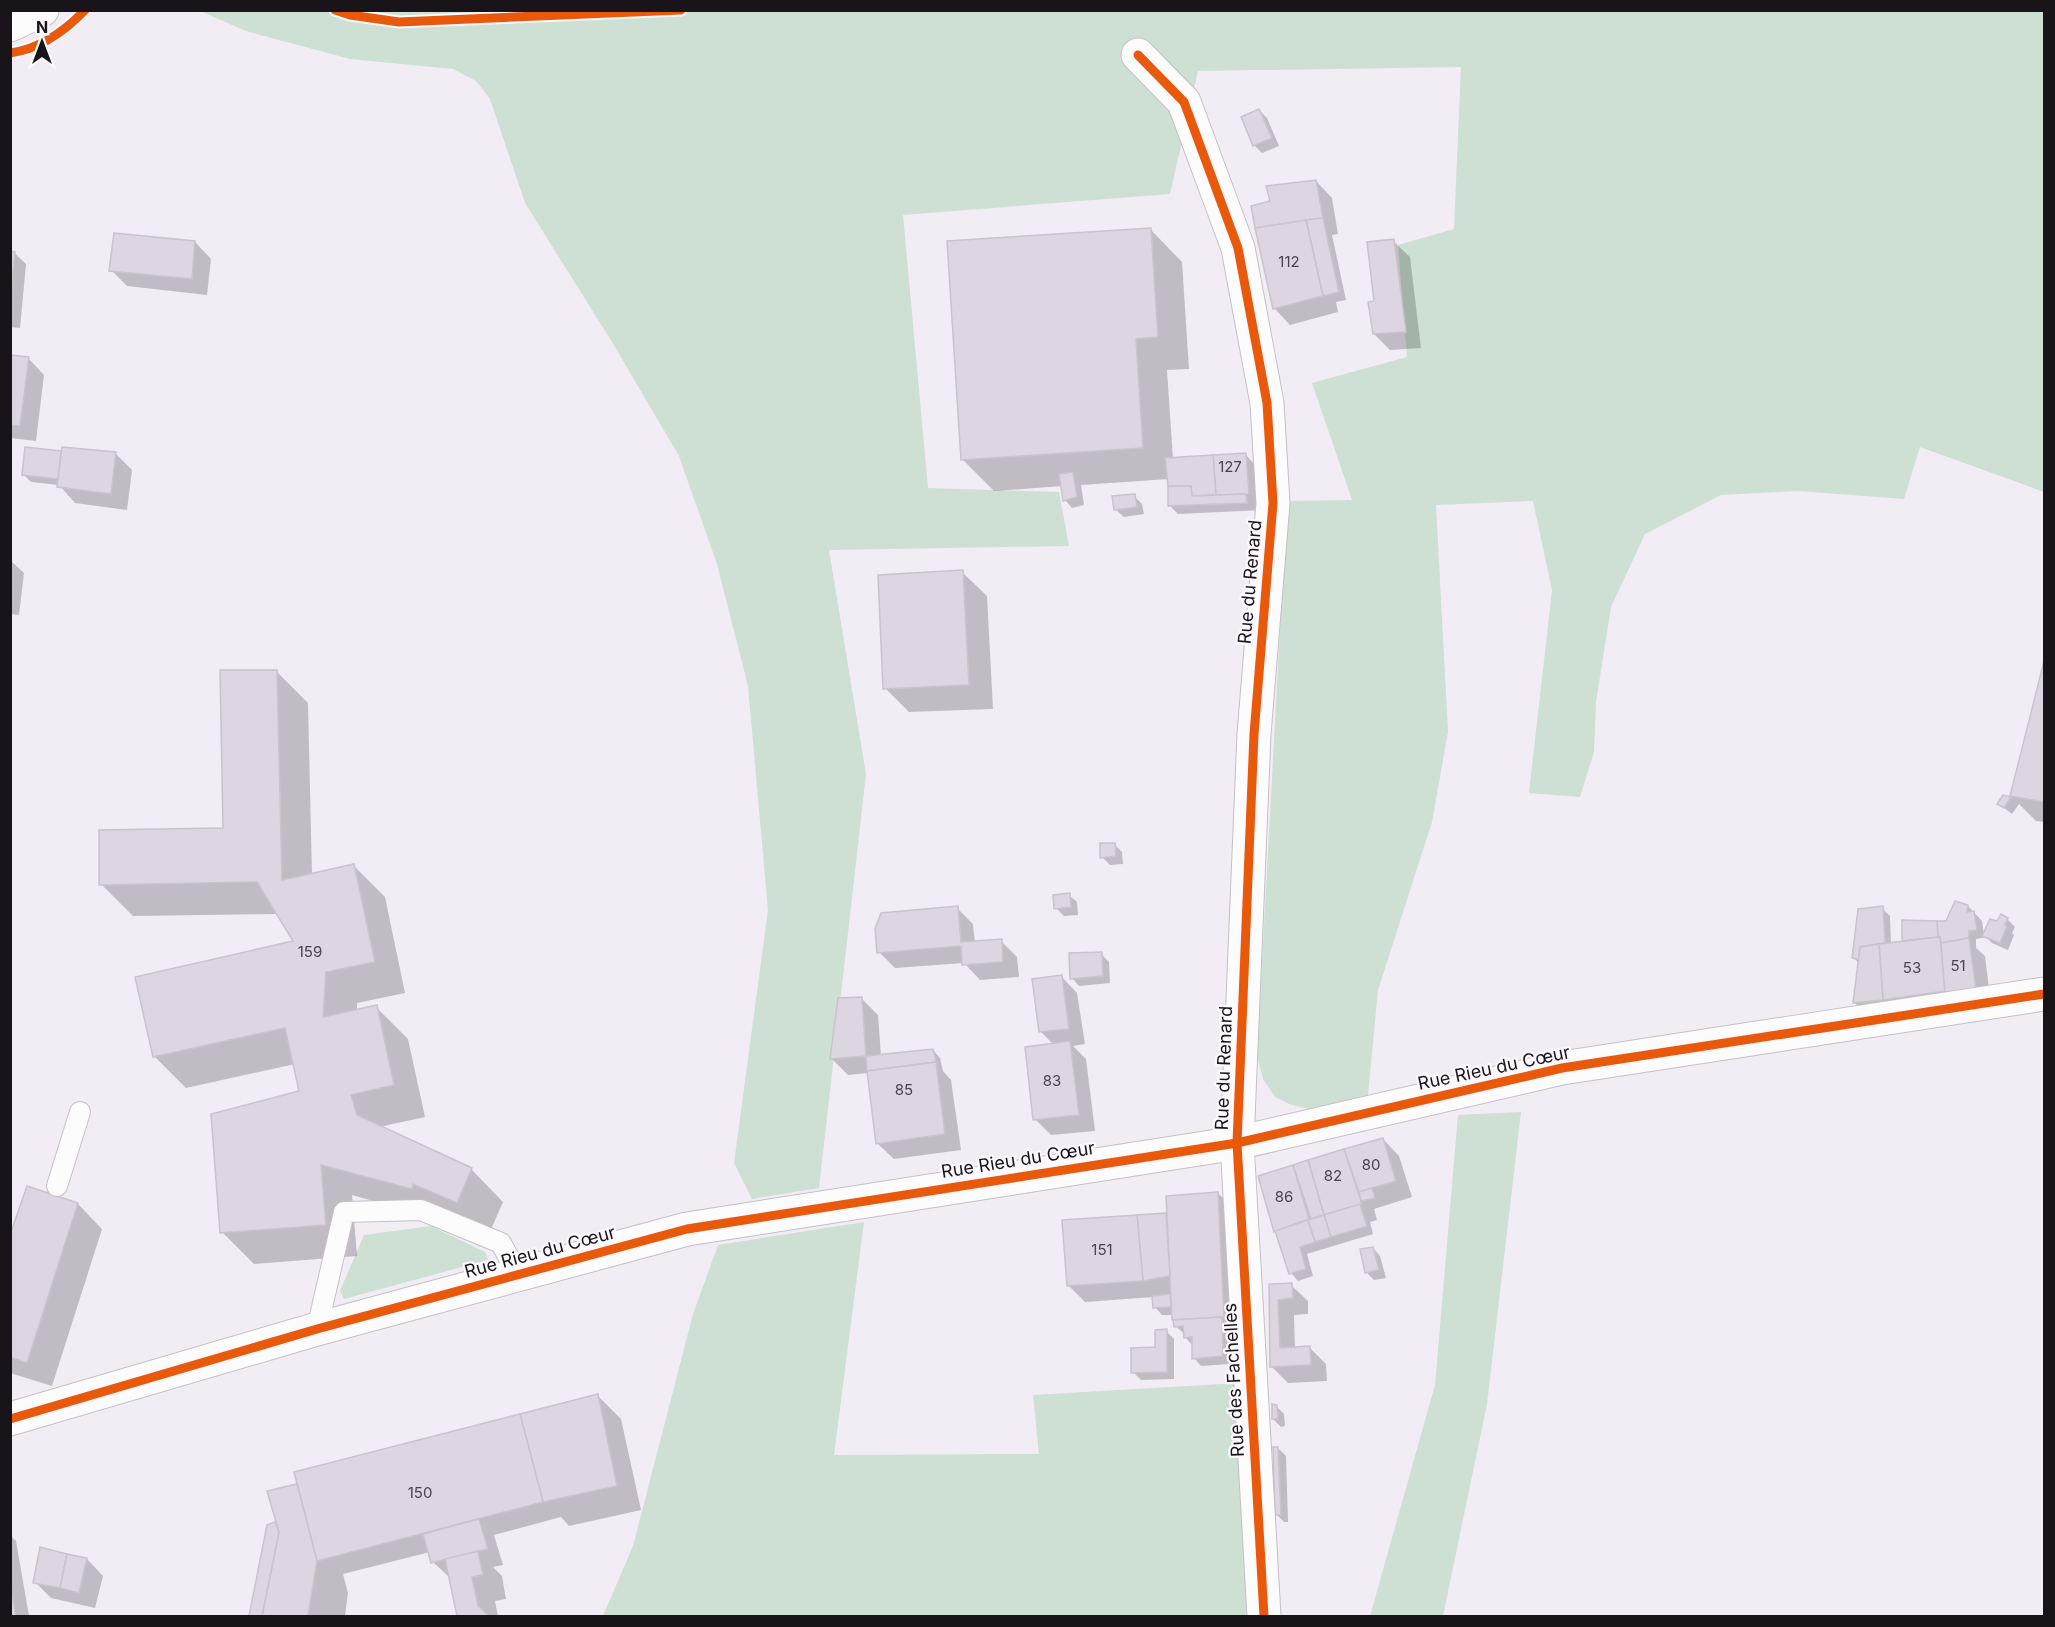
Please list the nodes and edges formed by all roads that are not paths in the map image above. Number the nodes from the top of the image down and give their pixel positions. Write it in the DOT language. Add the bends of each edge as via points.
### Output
graph roads {
  1 [pos="42,10"];
  2 [pos="10,25"];
  3 [pos="1138,55"];
  4 [pos="2044,994"];
  5 [pos="81,1112"];
  6 [pos="1237,1143"];
  7 [pos="57,1185"];
  8 [pos="518,1275"];
  9 [pos="316,1329"];
  10 [pos="10,1419"];
  11 [pos="1264,1617"];
  1 -- 2 [label="street"];
  3 -- 6 [label="street, Rue du Renard" via="1184,102 1238,248 1267,403 1273,503 1254,734"];
  4 -- 6 [label="street, Rue Rieu du Cœur" via="1562,1068"];
  5 -- 7 [label="lane"];
  6 -- 8 [label="street, Rue Rieu du Cœur" via="687,1229"];
  6 -- 11 [label="street, Rue des Fachelles"];
  8 -- 9 [label="street, Rue Rieu du Cœur"];
  8 -- 9 [label="lane" via="501,1243 421,1210 344,1212"];
  9 -- 10 [label="street, Rue Rieu du Cœur"];
}
